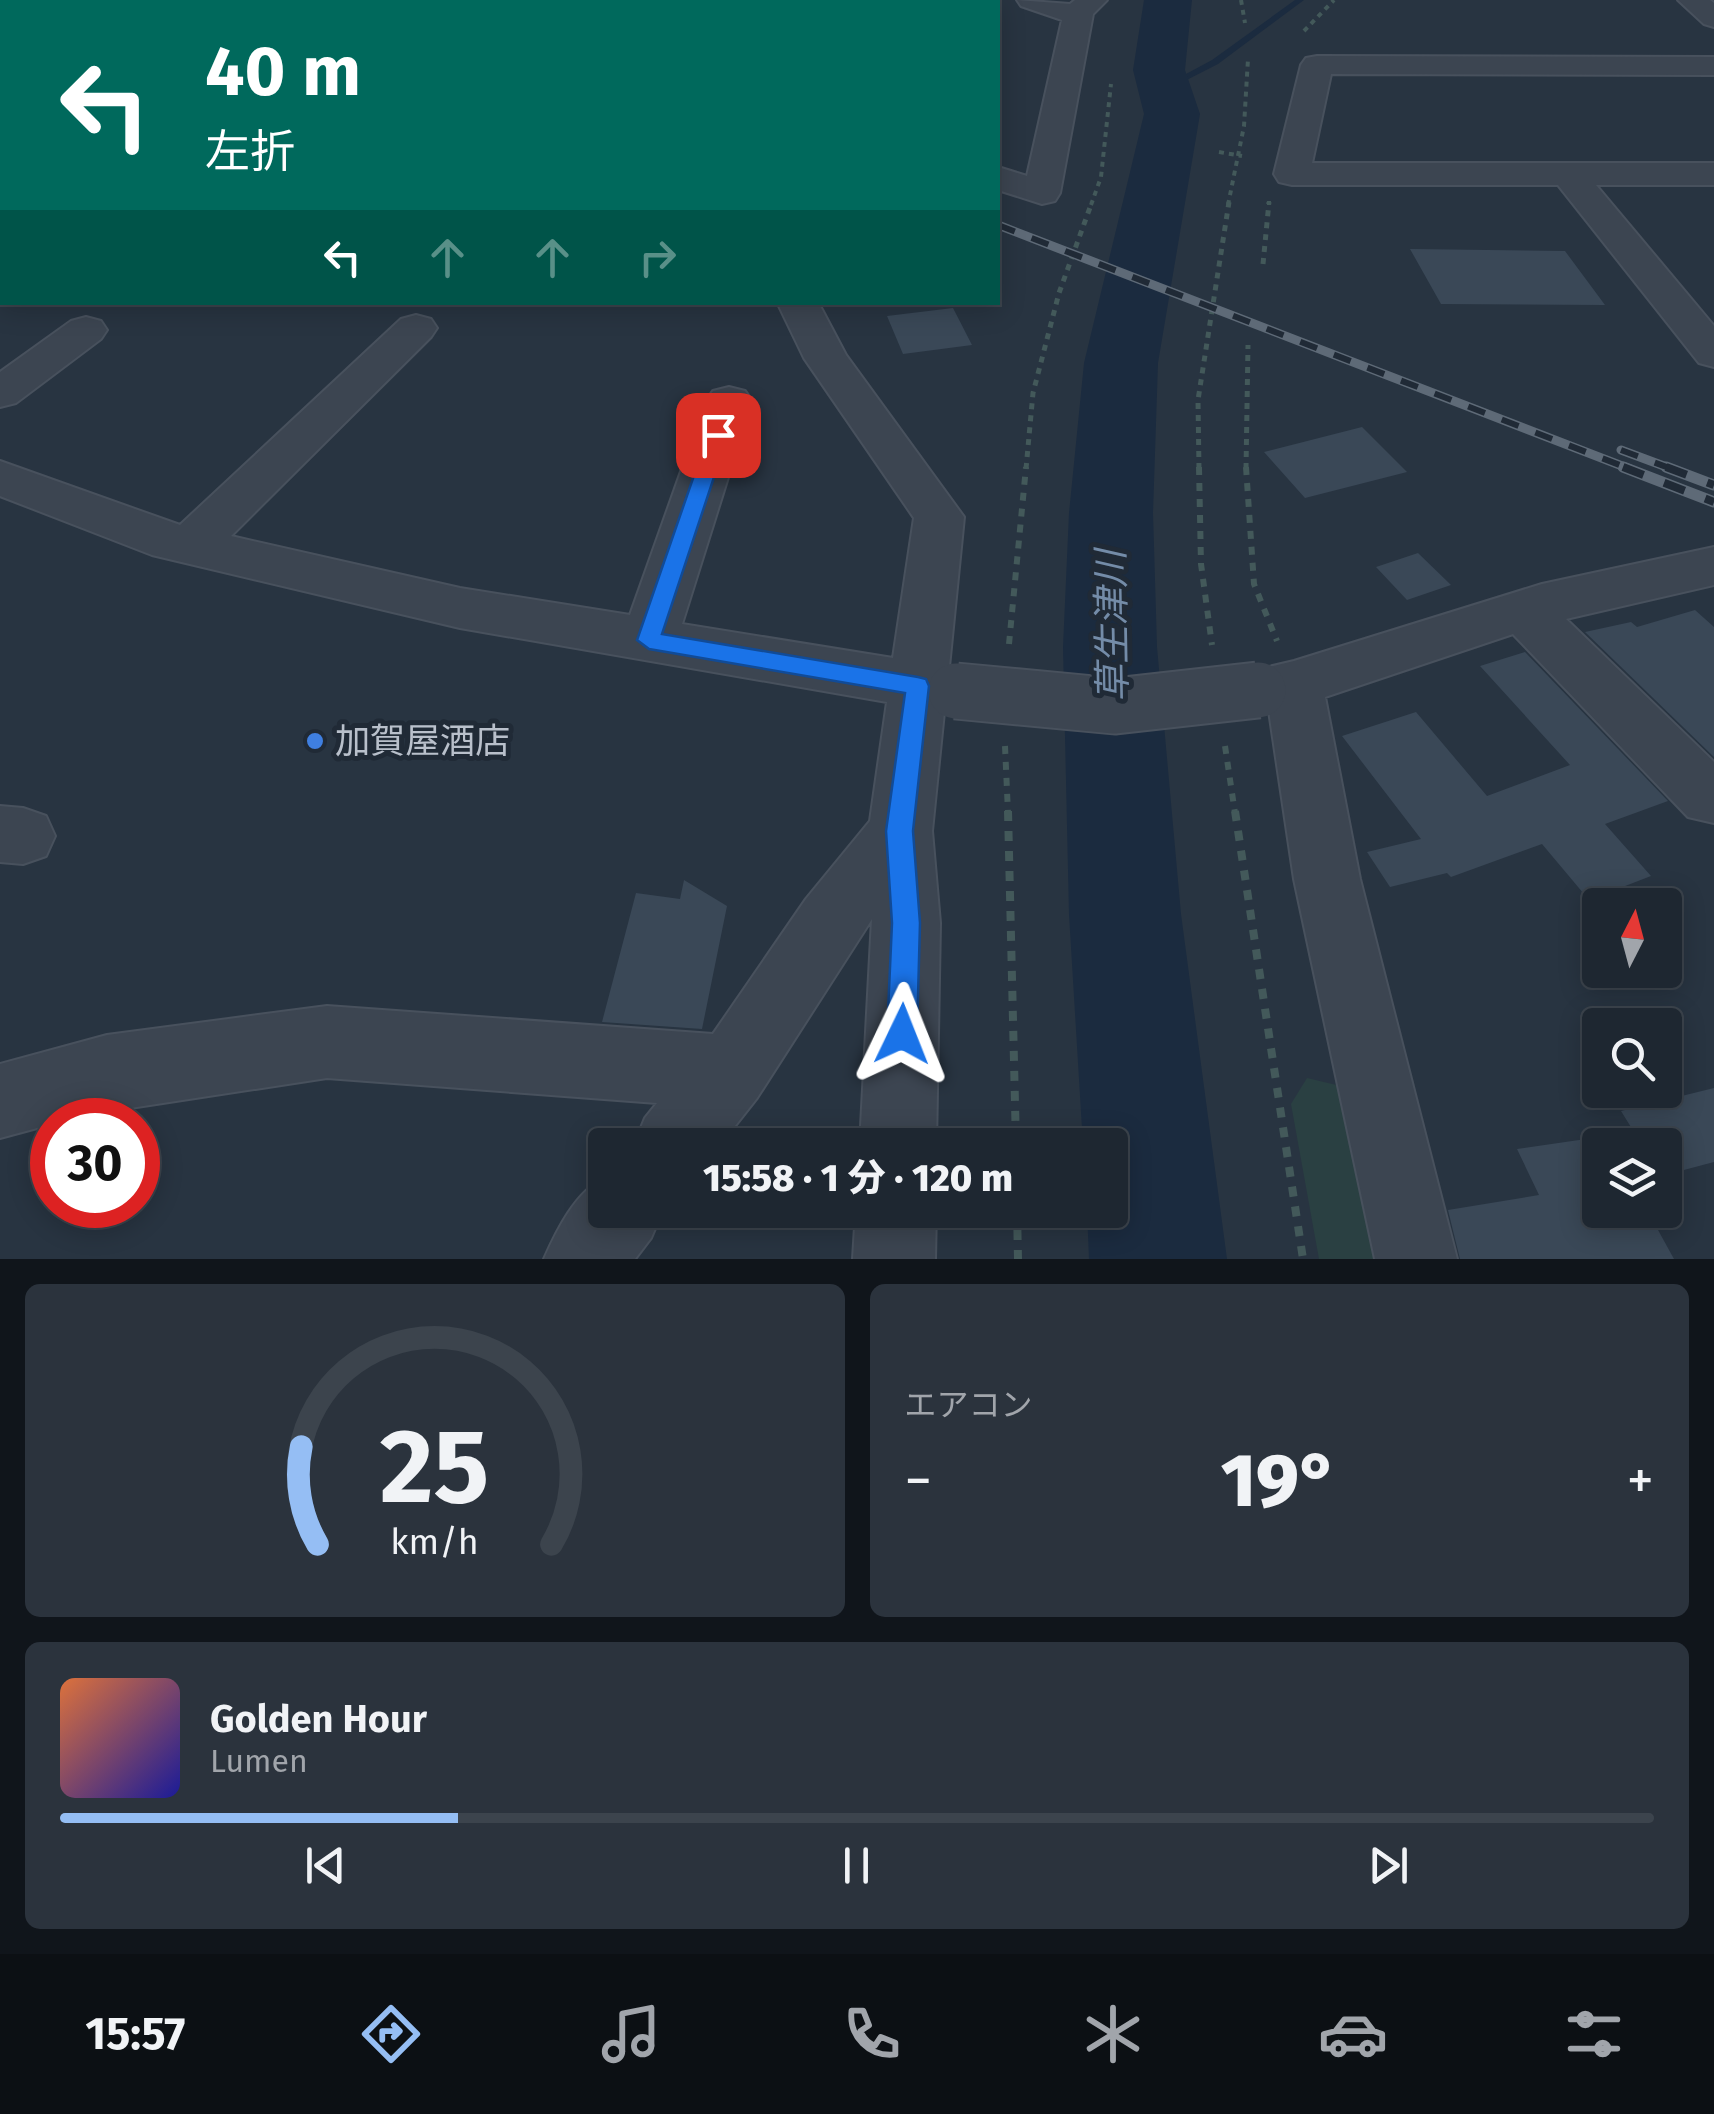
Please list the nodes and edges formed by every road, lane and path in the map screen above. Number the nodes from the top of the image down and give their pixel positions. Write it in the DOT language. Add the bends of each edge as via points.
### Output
graph roads {
  1 [pos="1031,0"];
  2 [pos="1241,0"];
  3 [pos="1692,0"];
  4 [pos="1086,8"];
  5 [pos="1714,18"];
  6 [pos="1245,23"];
  7 [pos="1714,66"];
  8 [pos="1112,68"];
  9 [pos="1219,152"];
  10 [pos="1256,158"];
  11 [pos="1568,174"];
  12 [pos="1714,174"];
  13 [pos="1000,179"];
  14 [pos="799,305"];
  15 [pos="416,328"];
  16 [pos="86,330"];
  17 [pos="1248,345"];
  18 [pos="1714,354"];
  19 [pos="0,393"];
  20 [pos="730,401"];
  21 [pos="0,477"];
  22 [pos="190,546"];
  23 [pos="1714,566"];
  24 [pos="1523,610"];
  25 [pos="649,640"];
  26 [pos="1009,652"];
  27 [pos="1276,687"];
  28 [pos="937,688"];
  29 [pos="1006,728"];
  30 [pos="1710,798"];
  31 [pos="900,831"];
  32 [pos="732,1072"];
  33 [pos="0,1101"];
  34 [pos="686,1128"];
  35 [pos="899,1128"];
  36 [pos="1016,1128"];
  37 [pos="609,1228"];
  38 [pos="895,1228"];
  39 [pos="1017,1228"];
  40 [pos="585,1259"];
  41 [pos="894,1259"];
  42 [pos="1018,1259"];
  43 [pos="1416,1259"];
  1 -- 4 [label="street"];
  2 -- 6 [label="path"];
  3 -- 5 [label="street"];
  4 -- 13 [label="street" via="1042,193"];
  7 -- 11 [label="street" via="1317,65 1292,174"];
  8 -- 26 [label="path" via="1100,177 1033,392"];
  9 -- 10 [label="path"];
  11 -- 12 [label="street"];
  11 -- 18 [label="street"];
  14 -- 28 [label="street" via="826,358 939,517"];
  15 -- 22 [label="street"];
  16 -- 19 [label="street"];
  17 -- 27 [label="path" via="1254,584"];
  20 -- 25 [label="street"];
  21 -- 22 [label="street"];
  22 -- 25 [label="street" via="460,608"];
  23 -- 24 [label="street"];
  24 -- 27 [label="street"];
  24 -- 30 [label="street"];
  25 -- 28 [label="street"];
  27 -- 28 [label="street, bridge" via="1115,706"];
  27 -- 43 [label="street"];
  28 -- 31 [label="street"];
  29 -- 36 [label="path"];
  31 -- 32 [label="street" via="830,921"];
  31 -- 35 [label="street" via="906,923"];
  32 -- 33 [label="street" via="327,1042 107,1072"];
  32 -- 34 [label="street"];
  37 -- 40 [label="street"];
  38 -- 41 [label="street"];
  39 -- 42 [label="path"];
}
